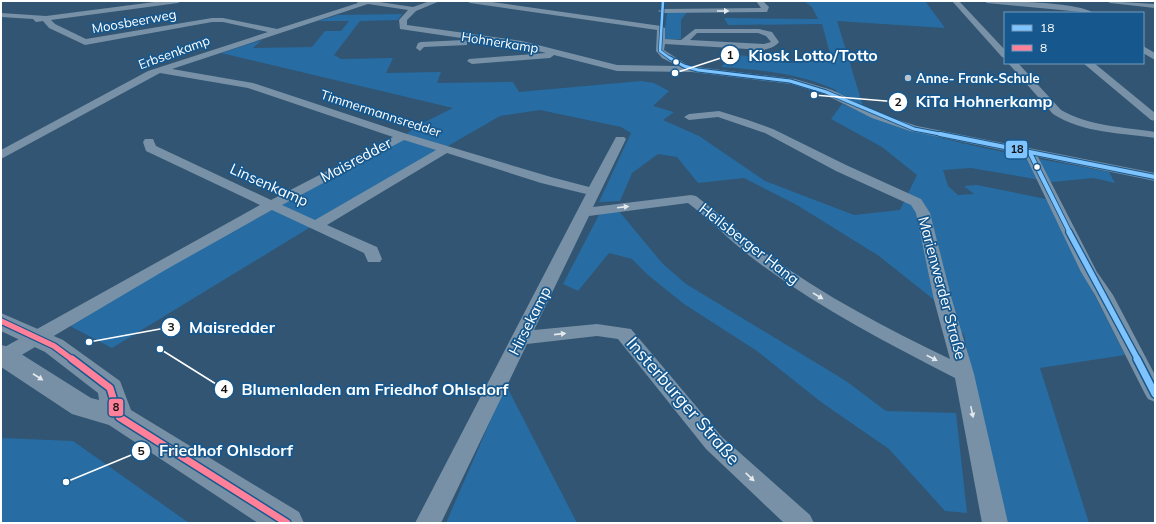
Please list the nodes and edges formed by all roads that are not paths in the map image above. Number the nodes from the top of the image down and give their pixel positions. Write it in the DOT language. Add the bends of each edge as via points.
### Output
graph roads {
  1 [pos="178,1"];
  2 [pos="359,1"];
  3 [pos="437,1"];
  4 [pos="470,1"];
  5 [pos="663,1"];
  6 [pos="759,1"];
  7 [pos="955,1"];
  8 [pos="987,1"];
  9 [pos="1110,1"];
  10 [pos="368,2"];
  11 [pos="152,3"];
  12 [pos="695,3"];
  13 [pos="1015,3"];
  14 [pos="557,5"];
  15 [pos="1155,6"];
  16 [pos="413,9"];
  17 [pos="662,11"];
  18 [pos="689,11"];
  19 [pos="546,12"];
  20 [pos="1027,12"];
  21 [pos="1086,12"];
  22 [pos="1,15"];
  23 [pos="44,18"];
  24 [pos="8,24"];
  25 [pos="661,28"];
  26 [pos="277,31"];
  27 [pos="493,39"];
  28 [pos="660,41"];
  29 [pos="683,42"];
  30 [pos="420,48"];
  31 [pos="1144,50"];
  32 [pos="561,54"];
  33 [pos="662,54"];
  34 [pos="1004,54"];
  35 [pos="1155,56"];
  36 [pos="472,61"];
  37 [pos="1013,64"];
  38 [pos="1089,64"];
  39 [pos="653,67"];
  40 [pos="616,68"];
  41 [pos="692,69"];
  42 [pos="159,70"];
  43 [pos="587,70"];
  44 [pos="689,117"];
  45 [pos="1155,118"];
  46 [pos="1155,135"];
  47 [pos="397,139"];
  48 [pos="620,139"];
  49 [pos="148,142"];
  50 [pos="446,149"];
  51 [pos="1030,153"];
  52 [pos="1,155"];
  53 [pos="1155,178"];
  54 [pos="593,192"];
  55 [pos="271,205"];
  56 [pos="585,212"];
  57 [pos="321,222"];
  58 [pos="374,259"];
  59 [pos="1,321"];
  60 [pos="37,338"];
  61 [pos="522,338"];
  62 [pos="2,356"];
  63 [pos="964,374"];
  64 [pos="1155,394"];
  65 [pos="119,417"];
  66 [pos="288,523"];
  67 [pos="428,523"];
  68 [pos="801,523"];
  69 [pos="995,523"];
  1 -- 11 [label="street"];
  2 -- 10 [label="street"];
  3 -- 16 [label="street"];
  4 -- 19 [label="street"];
  5 -- 17 [label="street"];
  18 -- 6 [label="street, one-way" via="764,10 765,7"];
  7 -- 34 [label="street"];
  8 -- 13 [label="street"];
  9 -- 15 [label="street"];
  10 -- 16 [label="street"];
  10 -- 26 [label="street, Erbsenkamp"];
  11 -- 23 [label="street"];
  12 -- 18 [label="street"];
  13 -- 20 [label="street"];
  13 -- 21 [label="street"];
  14 -- 19 [label="street"];
  16 -- 27 [label="street, Hohnerkamp" via="403,20 403,27"];
  17 -- 18 [label="street"];
  17 -- 25 [label="street"];
  19 -- 25 [label="street"];
  22 -- 23 [label="street"];
  23 -- 24 [label="street"];
  23 -- 26 [label="street, Moosbeerweg" via="52,26 85,42 212,20"];
  25 -- 28 [label="street"];
  26 -- 42 [label="street, Erbsenkamp"];
  27 -- 30 [label="street" via="421,45"];
  27 -- 32 [label="street, Hohnerkamp"];
  28 -- 29 [label="street"];
  28 -- 33 [label="street"];
  29 -- 29 [label="street" via="761,46 775,42 767,33 754,30 695,31"];
  31 -- 35 [label="street"];
  32 -- 36 [label="street"];
  32 -- 40 [label="street, Hohnerkamp"];
  33 -- 39 [label="street"];
  33 -- 41 [label="street"];
  37 -- 46 [label="street" via="1057,112 1064,116 1083,123"];
  38 -- 45 [label="street"];
  39 -- 40 [label="street, Hohnerkamp"];
  39 -- 41 [label="street, Hohnerkamp"];
  40 -- 43 [label="street, Hohnerkamp"];
  41 -- 51 [label="street, Hohnerkamp" via="796,82 828,92 864,111 898,124"];
  42 -- 47 [label="street, Timmermannsredder" via="250,85"];
  42 -- 52 [label="street, Erbsenkamp"];
  44 -- 63 [label="street, Marienwerder Straße" via="719,114 769,131 841,168 916,202 923,213"];
  47 -- 50 [label="street, Timmermannsredder"];
  47 -- 55 [label="street, Maisredder"];
  48 -- 54 [label="street, Hirsekamp"];
  49 -- 55 [label="street, Linsenkamp" via="150,148"];
  50 -- 54 [label="street, Timmermannsredder"];
  50 -- 57 [label="street"];
  51 -- 53 [label="street, Hohnerkamp"];
  51 -- 64 [label="street" via="1089,272 1104,295"];
  54 -- 56 [label="street, Hirsekamp"];
  55 -- 58 [label="street, Linsenkamp" via="371,250"];
  55 -- 60 [label="street, Maisredder" via="113,292"];
  56 -- 61 [label="street, Hirsekamp"];
  56 -- 63 [label="street, Heilsberger Hang, one-way" via="691,199 767,262 810,292 866,325"];
  59 -- 60 [label="main road"];
  60 -- 62 [label="street, Maisredder"];
  60 -- 65 [label="main road" via="62,351 110,388"];
  61 -- 67 [label="street, Hirsekamp"];
  61 -- 68 [label="street, Insterburger Straße, one-way" via="597,330 624,333 714,443"];
  62 -- 65 [label="main road, one-way" via="82,406"];
  63 -- 69 [label="street, Marienwerder Straße, one-way"];
  65 -- 66 [label="main road"];
}
